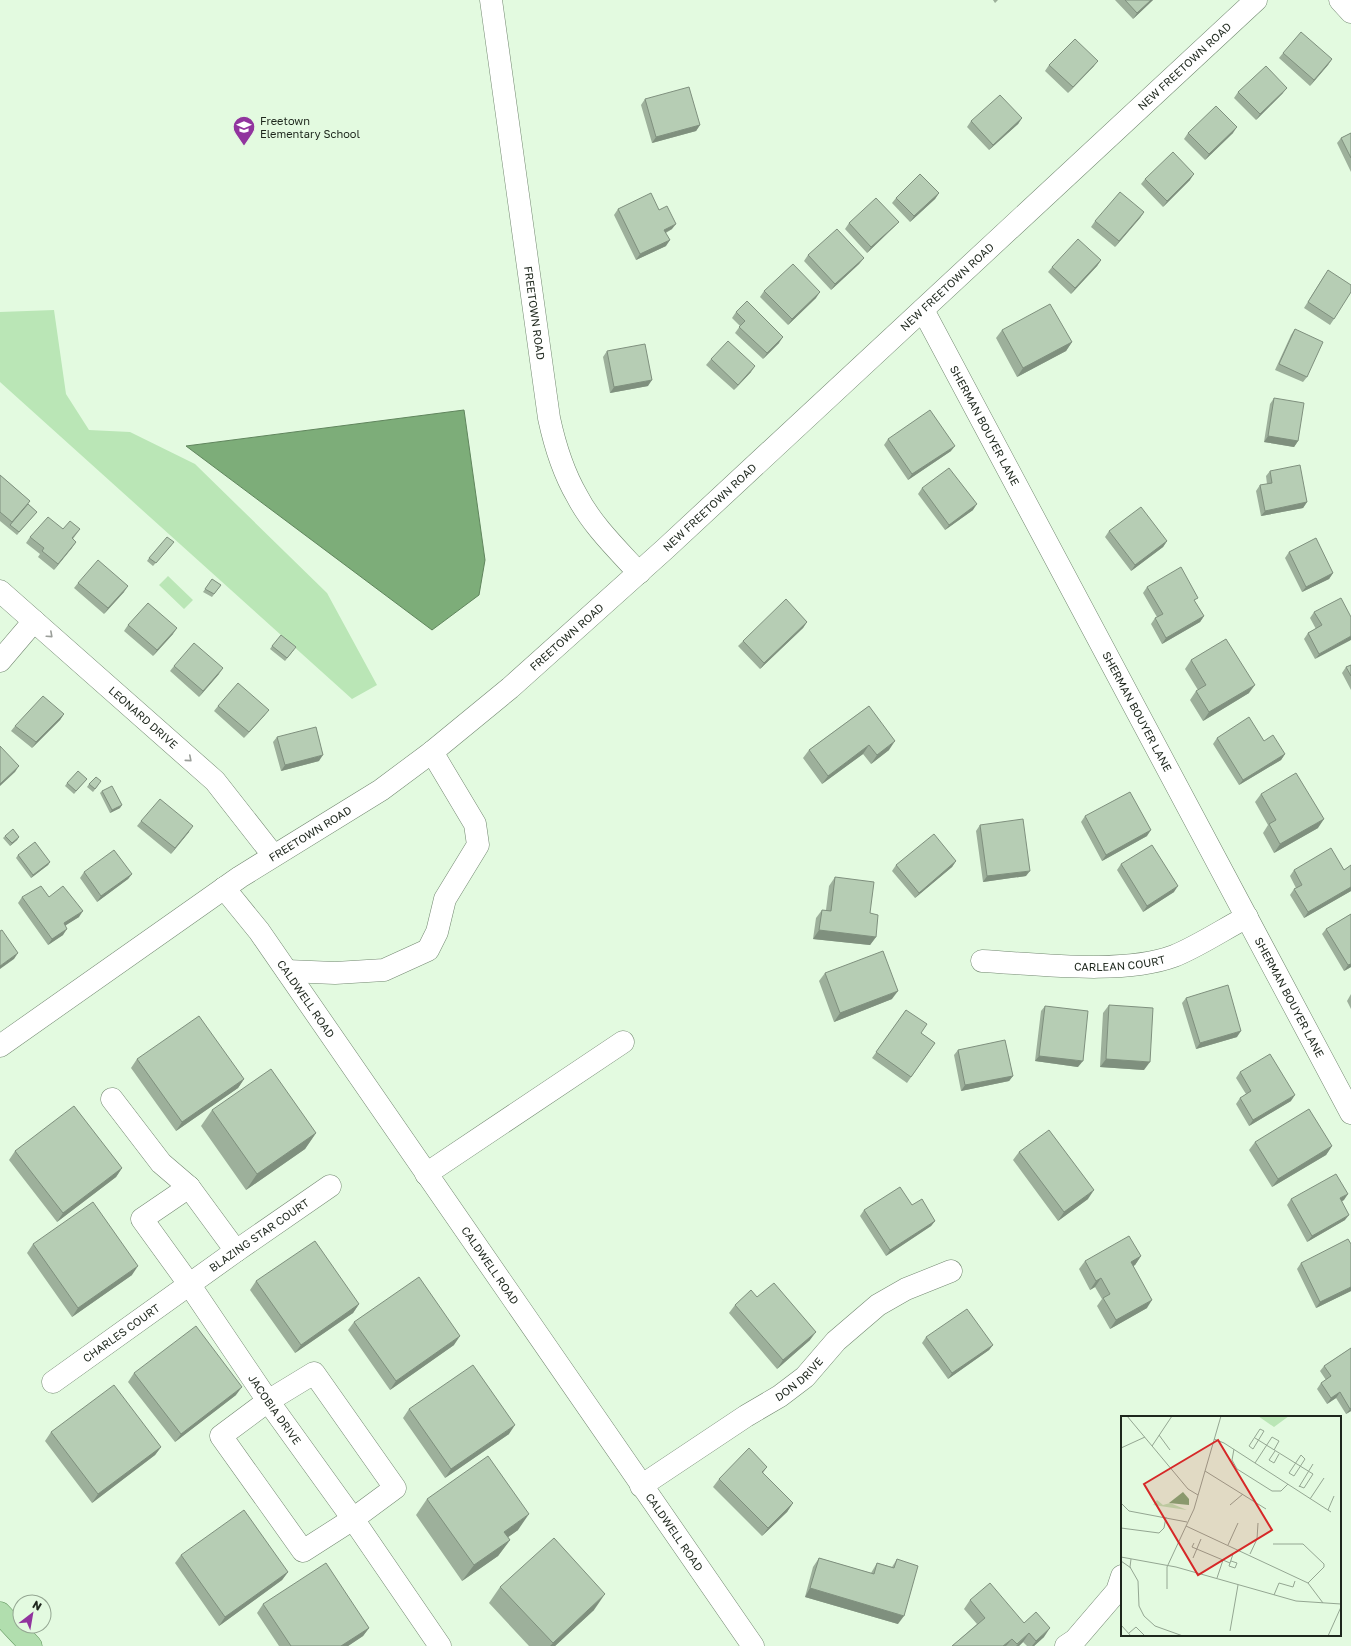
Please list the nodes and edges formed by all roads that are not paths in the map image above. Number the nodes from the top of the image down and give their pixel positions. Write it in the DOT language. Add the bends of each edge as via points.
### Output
graph roads {
  1 [pos="491,0"];
  2 [pos="1256,0"];
  3 [pos="1340,0"];
  4 [pos="1351,12"];
  5 [pos="923,310"];
  6 [pos="639,573"];
  7 [pos="0,591"];
  8 [pos="34,621"];
  9 [pos="0,661"];
  10 [pos="432,752"];
  11 [pos="273,855"];
  12 [pos="224,888"];
  13 [pos="1247,917"];
  14 [pos="982,961"];
  15 [pos="287,971"];
  16 [pos="623,1042"];
  17 [pos="0,1046"];
  18 [pos="112,1099"];
  19 [pos="1351,1113"];
  20 [pos="426,1174"];
  21 [pos="330,1186"];
  22 [pos="189,1187"];
  23 [pos="236,1251"];
  24 [pos="951,1271"];
  25 [pos="189,1284"];
  26 [pos="53,1382"];
  27 [pos="268,1401"];
  28 [pos="641,1486"];
  29 [pos="353,1519"];
  30 [pos="1121,1578"];
  31 [pos="0,1613"];
  32 [pos="31,1646"];
  33 [pos="440,1646"];
  34 [pos="753,1646"];
  35 [pos="1066,1646"];
  1 -- 6 [label="street, FREETOWN ROAD" via="549,418 556,446 577,498"];
  2 -- 5 [label="street, NEW FREETOWN ROAD"];
  3 -- 4 [label="street"];
  5 -- 6 [label="street, NEW FREETOWN ROAD"];
  5 -- 13 [label="street, SHERMAN BOUYER LANE"];
  6 -- 10 [label="street, FREETOWN ROAD" via="510,688"];
  7 -- 8 [label="street, LEONARD DRIVE"];
  8 -- 9 [label="street"];
  8 -- 11 [label="street, LEONARD DRIVE, one-way" via="215,781"];
  10 -- 11 [label="street, FREETOWN ROAD" via="357,805"];
  10 -- 15 [label="street" via="475,824 478,845 445,899 437,932 428,950 384,970 335,973"];
  11 -- 12 [label="street, FREETOWN ROAD"];
  12 -- 15 [label="street, CALDWELL ROAD"];
  12 -- 17 [label="street, FREETOWN ROAD"];
  13 -- 14 [label="street, CARLEAN COURT" via="1174,956 1134,965"];
  13 -- 19 [label="street, SHERMAN BOUYER LANE"];
  15 -- 20 [label="street, CALDWELL ROAD"];
  16 -- 20 [label="street"];
  18 -- 22 [label="street" via="161,1163"];
  20 -- 28 [label="street, CALDWELL ROAD"];
  21 -- 23 [label="street, BLAZING STAR COURT"];
  22 -- 23 [label="street"];
  22 -- 25 [label="street, JACOBIA DRIVE" via="142,1219"];
  23 -- 25 [label="street, BLAZING STAR COURT"];
  24 -- 28 [label="street, DON DRIVE" via="906,1289 878,1305 836,1341 805,1377"];
  25 -- 26 [label="street, CHARLES COURT"];
  25 -- 27 [label="street, JACOBIA DRIVE"];
  27 -- 29 [label="street, JACOBIA DRIVE"];
  27 -- 29 [label="street" via="314,1374 395,1488"];
  27 -- 29 [label="street" via="221,1436 298,1545 303,1551"];
  28 -- 34 [label="street, CALDWELL ROAD"];
  29 -- 33 [label="street, JACOBIA DRIVE"];
  30 -- 35 [label="street" via="1116,1591 1075,1640"];
  31 -- 32 [label="main road"];
}
